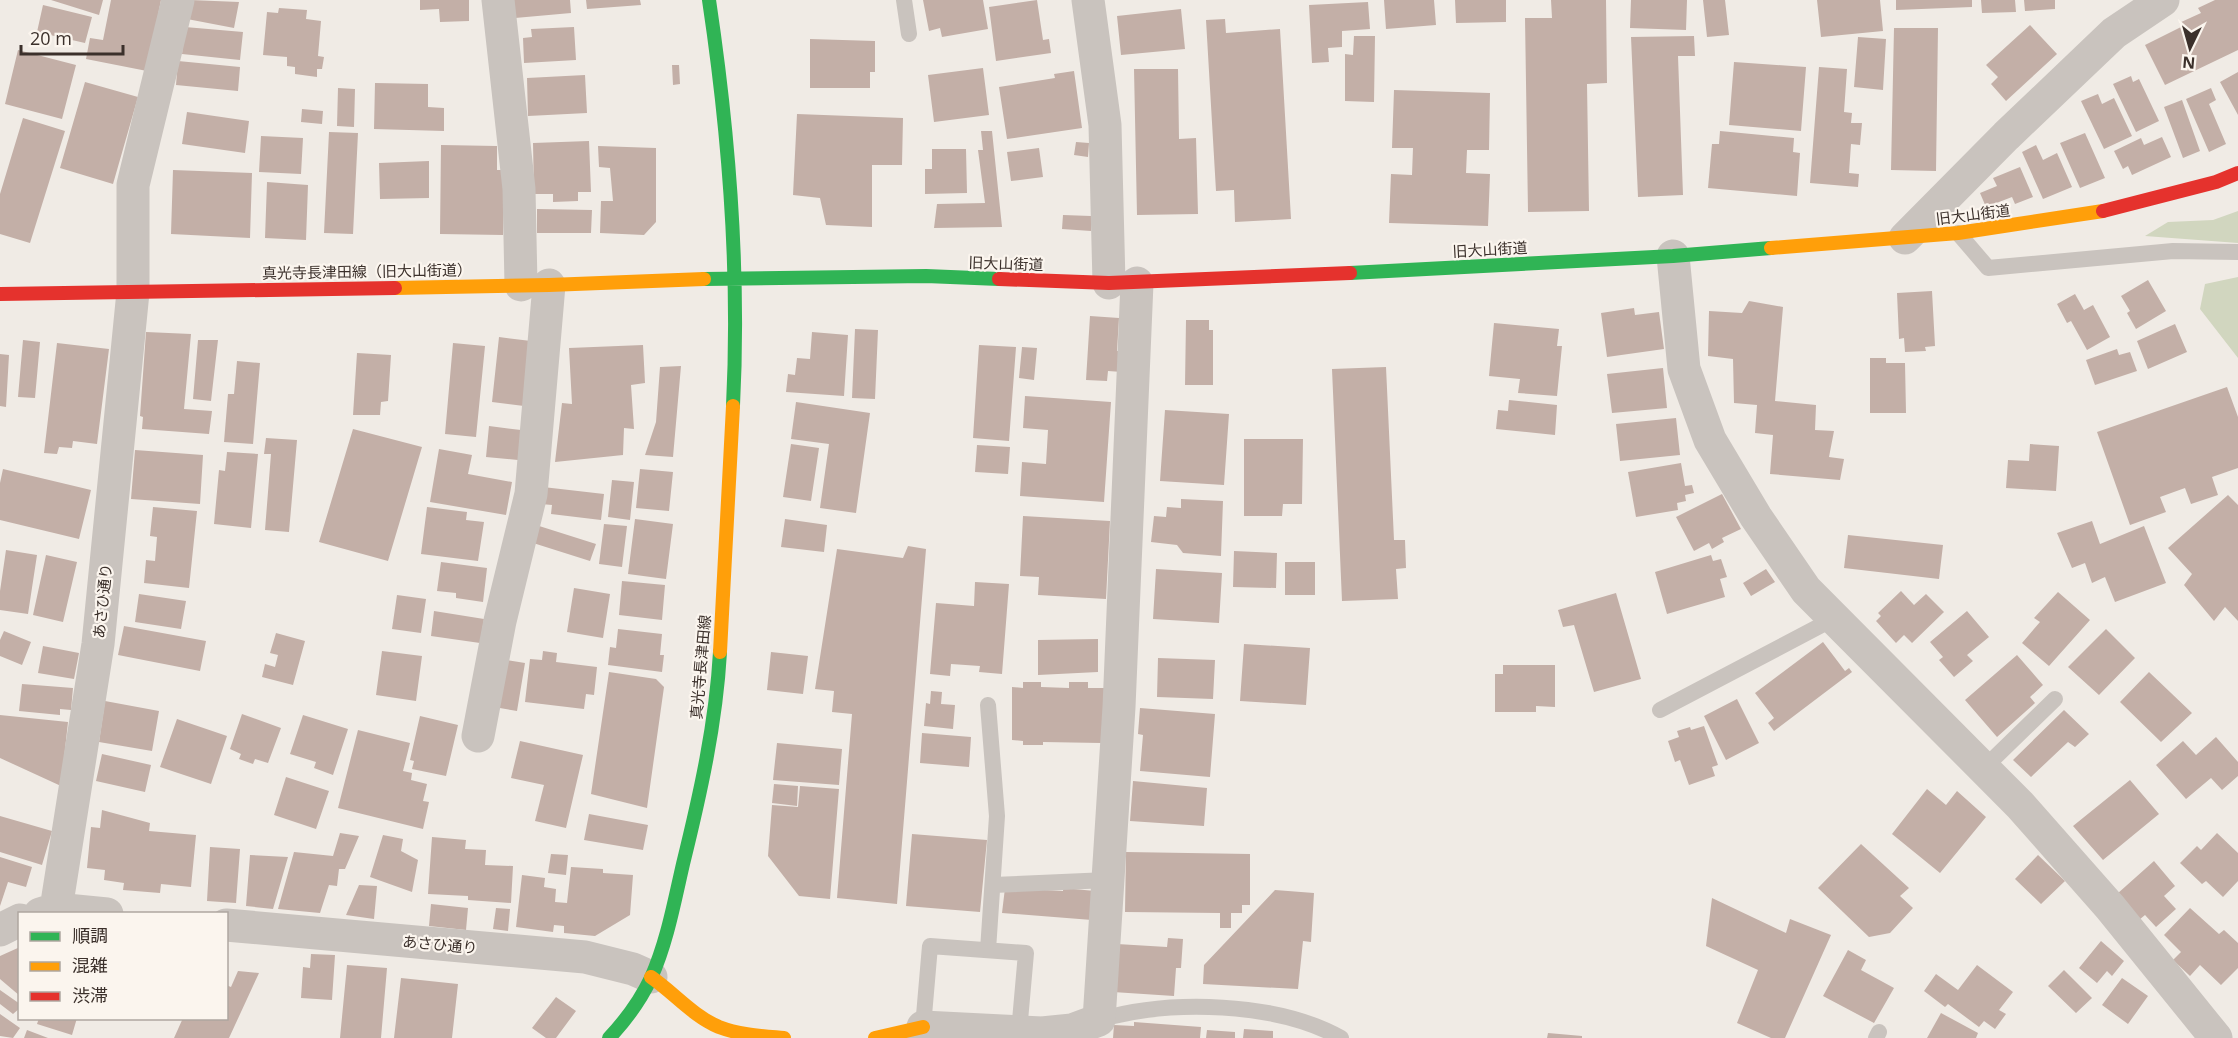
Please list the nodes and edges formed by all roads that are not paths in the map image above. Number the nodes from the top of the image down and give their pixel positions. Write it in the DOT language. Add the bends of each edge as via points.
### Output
graph roads {
  1 [pos="178,0"];
  2 [pos="498,0"];
  3 [pos="709,0"];
  4 [pos="904,0"];
  5 [pos="1088,0"];
  6 [pos="2163,0"];
  7 [pos="909,34"];
  8 [pos="2238,173"];
  9 [pos="1958,233"];
  10 [pos="1905,238"];
  11 [pos="2238,252"];
  12 [pos="1673,256"];
  13 [pos="735,278"];
  14 [pos="1123,283"];
  15 [pos="535,285"];
  16 [pos="133,292"];
  17 [pos="0,294"];
  18 [pos="1835,618"];
  19 [pos="2055,699"];
  20 [pos="988,705"];
  21 [pos="1660,710"];
  22 [pos="478,736"];
  23 [pos="1984,768"];
  24 [pos="1108,880"];
  25 [pos="993,885"];
  26 [pos="48,911"];
  27 [pos="68,912"];
  28 [pos="18,921"];
  29 [pos="228,925"];
  30 [pos="0,930"];
  31 [pos="988,950"];
  32 [pos="651,977"];
  33 [pos="1099,1020"];
  34 [pos="1019,1032"];
  35 [pos="923,1033"];
  36 [pos="732,1034"];
  37 [pos="609,1038"];
  38 [pos="784,1038"];
  39 [pos="875,1038"];
  40 [pos="1341,1038"];
  41 [pos="2216,1038"];
  1 -- 16 [label="street, あさひ通り" via="133,185"];
  2 -- 15 [label="street" via="519,189"];
  3 -- 13 [label="street, 真光寺長津田線"];
  4 -- 7 [label="lane"];
  5 -- 14 [label="street"];
  6 -- 10 [label="street" via="2114,33"];
  8 -- 9 [label="street, 旧大山街道" via="2094,213"];
  9 -- 10 [label="street, 旧大山街道"];
  9 -- 11 [label="lane" via="1988,268 2173,250"];
  10 -- 12 [label="street, 旧大山街道"];
  12 -- 14 [label="street, 旧大山街道"];
  12 -- 18 [label="street" via="1684,369 1710,440 1756,518 1806,590"];
  13 -- 14 [label="street, 旧大山街道" via="926,276"];
  13 -- 15 [label="street, 真光寺長津田線（旧大山街道）"];
  13 -- 32 [label="street, 真光寺長津田線" via="736,343 721,629 711,728 666,938"];
  14 -- 24 [label="street" via="1119,695"];
  15 -- 16 [label="street, 真光寺長津田線（旧大山街道）"];
  15 -- 22 [label="street" via="531,494 500,621"];
  16 -- 17 [label="street, 真光寺長津田線（旧大山街道）"];
  16 -- 26 [label="street, あさひ通り" via="98,644"];
  18 -- 21 [label="lane"];
  18 -- 23 [label="street"];
  19 -- 23 [label="lane"];
  20 -- 25 [label="lane" via="996,816"];
  23 -- 41 [label="street" via="2110,907"];
  24 -- 25 [label="lane"];
  24 -- 33 [label="street"];
  25 -- 31 [label="lane"];
  26 -- 27 [label="street, あさひ通り"];
  28 -- 30 [label="street"];
  29 -- 32 [label="street, あさひ通り" via="585,957"];
  31 -- 34 [label="lane" via="1026,953"];
  31 -- 35 [label="lane" via="930,946"];
  32 -- 36 [label="street"];
  32 -- 37 [label="street, 真光寺長津田線" via="634,1010"];
  33 -- 34 [label="street" via="1061,1032"];
  33 -- 40 [label="lane" via="1183,1005 1283,1016"];
  34 -- 35 [label="street"];
  35 -- 39 [label="street"];
  36 -- 38 [label="street"];
}
